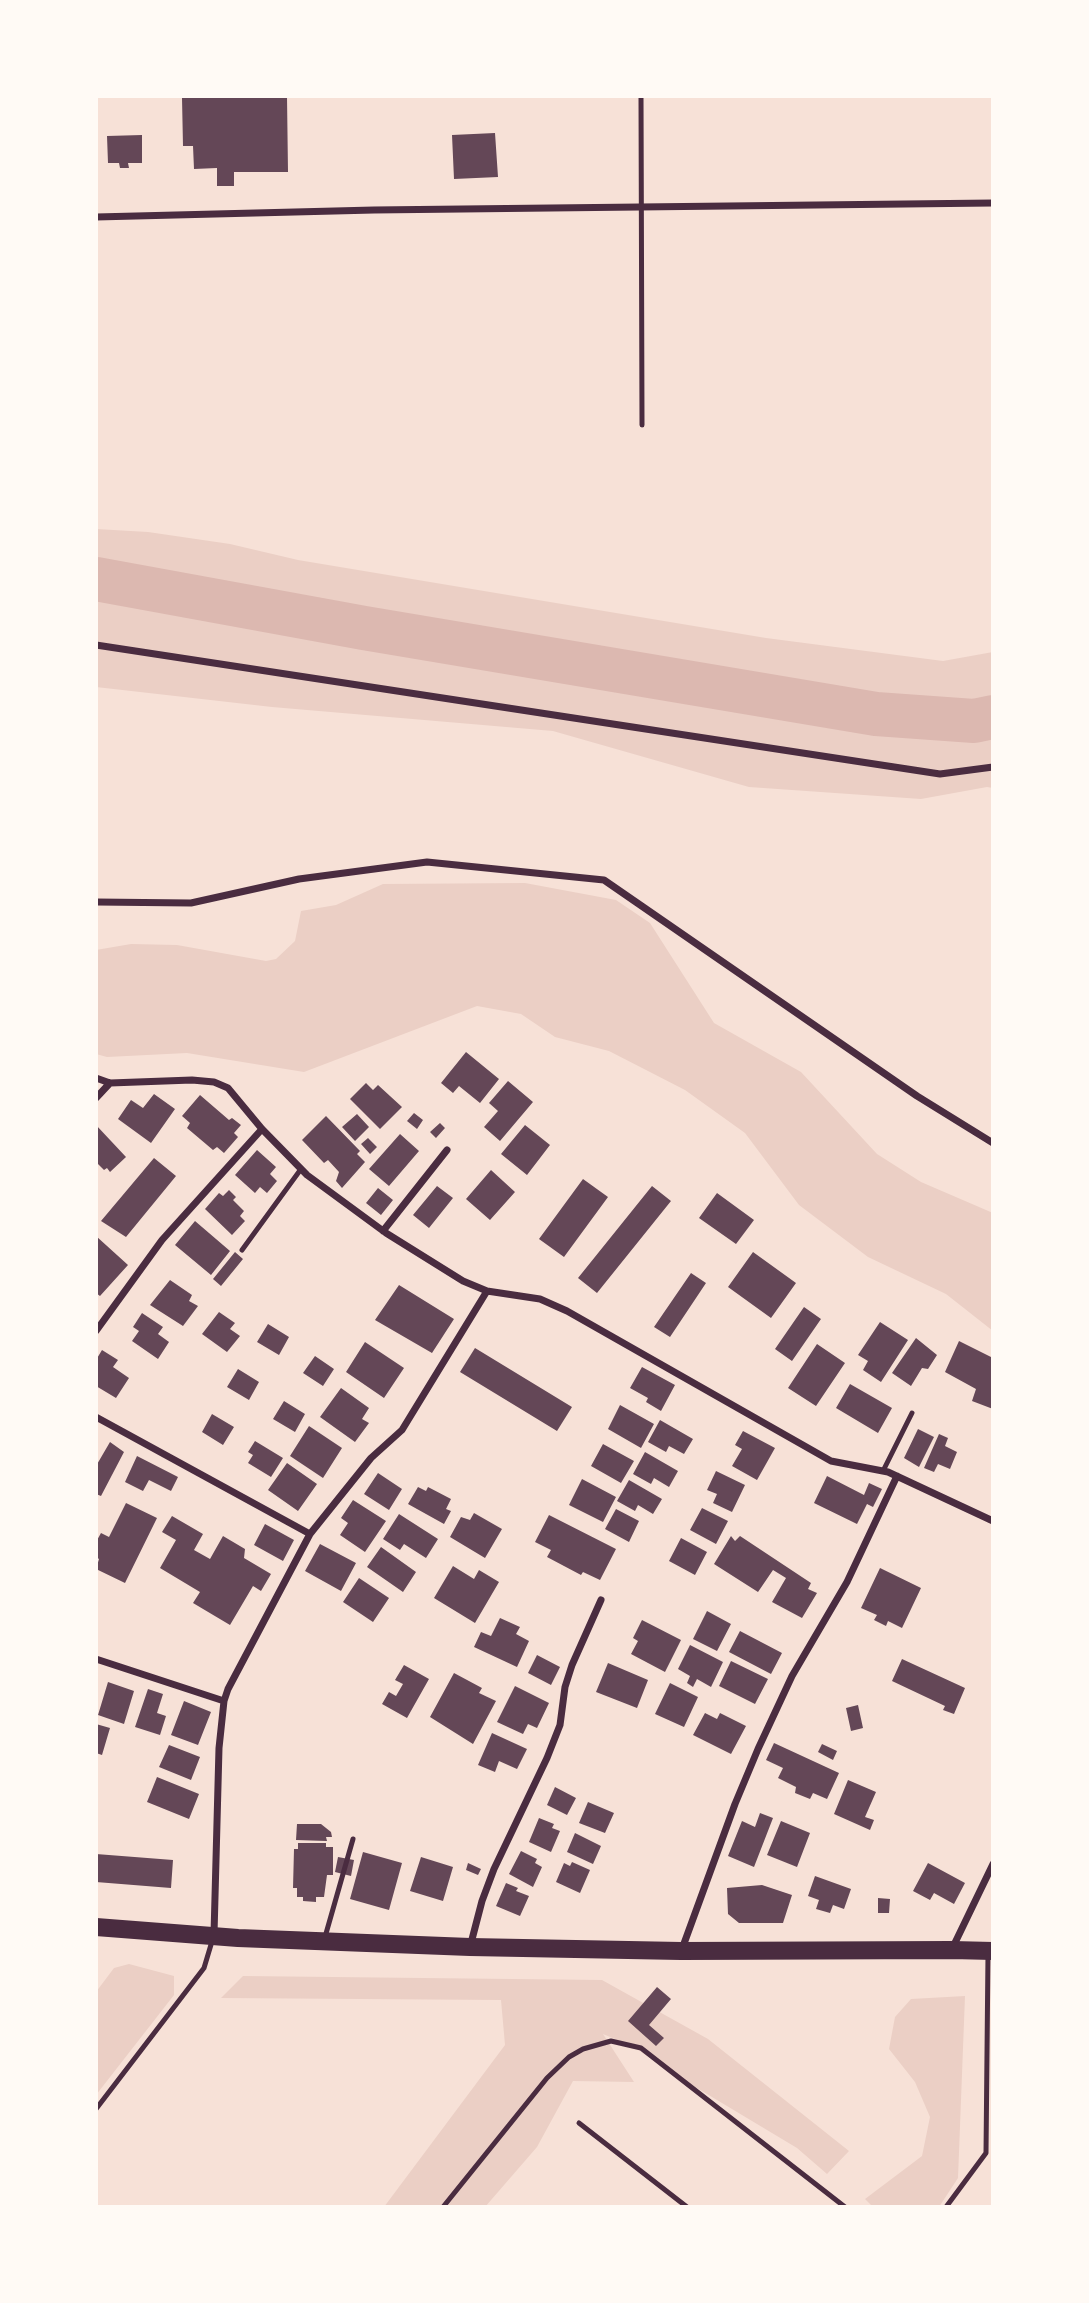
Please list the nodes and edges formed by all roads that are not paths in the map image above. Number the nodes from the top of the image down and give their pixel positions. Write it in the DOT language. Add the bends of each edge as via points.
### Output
graph roads {
  1 [pos="641,96"];
  2 [pos="993,203"];
  3 [pos="642,207"];
  4 [pos="96,216"];
  5 [pos="642,425"];
  6 [pos="96,645"];
  7 [pos="993,767"];
  8 [pos="96,902"];
  9 [pos="96,1078"];
  10 [pos="110,1083"];
  11 [pos="96,1097"];
  12 [pos="262,1129"];
  13 [pos="993,1143"];
  14 [pos="447,1150"];
  15 [pos="301,1169"];
  16 [pos="383,1231"];
  17 [pos="242,1250"];
  18 [pos="487,1291"];
  19 [pos="96,1331"];
  20 [pos="912,1413"];
  21 [pos="96,1417"];
  22 [pos="883,1471"];
  23 [pos="897,1476"];
  24 [pos="993,1521"];
  25 [pos="310,1534"];
  26 [pos="601,1600"];
  27 [pos="96,1659"];
  28 [pos="224,1701"];
  29 [pos="353,1839"];
  30 [pos="993,1864"];
  31 [pos="96,1927"];
  32 [pos="214,1935"];
  33 [pos="324,1941"];
  34 [pos="470,1947"];
  35 [pos="952,1950"];
  36 [pos="681,1951"];
  37 [pos="990,1951"];
  38 [pos="96,2109"];
  39 [pos="579,2123"];
  40 [pos="443,2207"];
  41 [pos="687,2207"];
  42 [pos="845,2207"];
  43 [pos="946,2207"];
  1 -- 3 [label="lane"];
  2 -- 3 [label="street"];
  3 -- 4 [label="street"];
  3 -- 5 [label="lane"];
  6 -- 7 [label="street" via="940,774"];
  8 -- 13 [label="street" via="191,903 299,879 427,862 604,880"];
  9 -- 10 [label="street"];
  10 -- 11 [label="street"];
  10 -- 12 [label="street" via="214,1082 228,1088"];
  12 -- 15 [label="street"];
  12 -- 19 [label="street" via="162,1240"];
  14 -- 16 [label="street"];
  15 -- 16 [label="street"];
  15 -- 17 [label="lane"];
  16 -- 18 [label="street"];
  18 -- 22 [label="street" via="540,1299 567,1311 831,1461"];
  18 -- 25 [label="street" via="402,1430 371,1458"];
  20 -- 22 [label="lane"];
  21 -- 25 [label="street"];
  22 -- 23 [label="street"];
  23 -- 24 [label="street"];
  23 -- 36 [label="street" via="847,1582 792,1676 758,1749"];
  25 -- 28 [label="street"];
  26 -- 34 [label="street" via="572,1665 559,1725 542,1772 494,1869"];
  27 -- 28 [label="street"];
  28 -- 32 [label="street"];
  29 -- 33 [label="lane"];
  30 -- 35 [label="street"];
  31 -- 32 [label="main road"];
  32 -- 33 [label="main road"];
  32 -- 38 [label="lane" via="204,1968"];
  33 -- 34 [label="main road"];
  34 -- 36 [label="main road"];
  35 -- 36 [label="main road"];
  35 -- 37 [label="main road"];
  37 -- 43 [label="lane" via="986,2154"];
  39 -- 41 [label="lane"];
  40 -- 42 [label="lane" via="547,2078 569,2057 611,2041 641,2048"];
}
